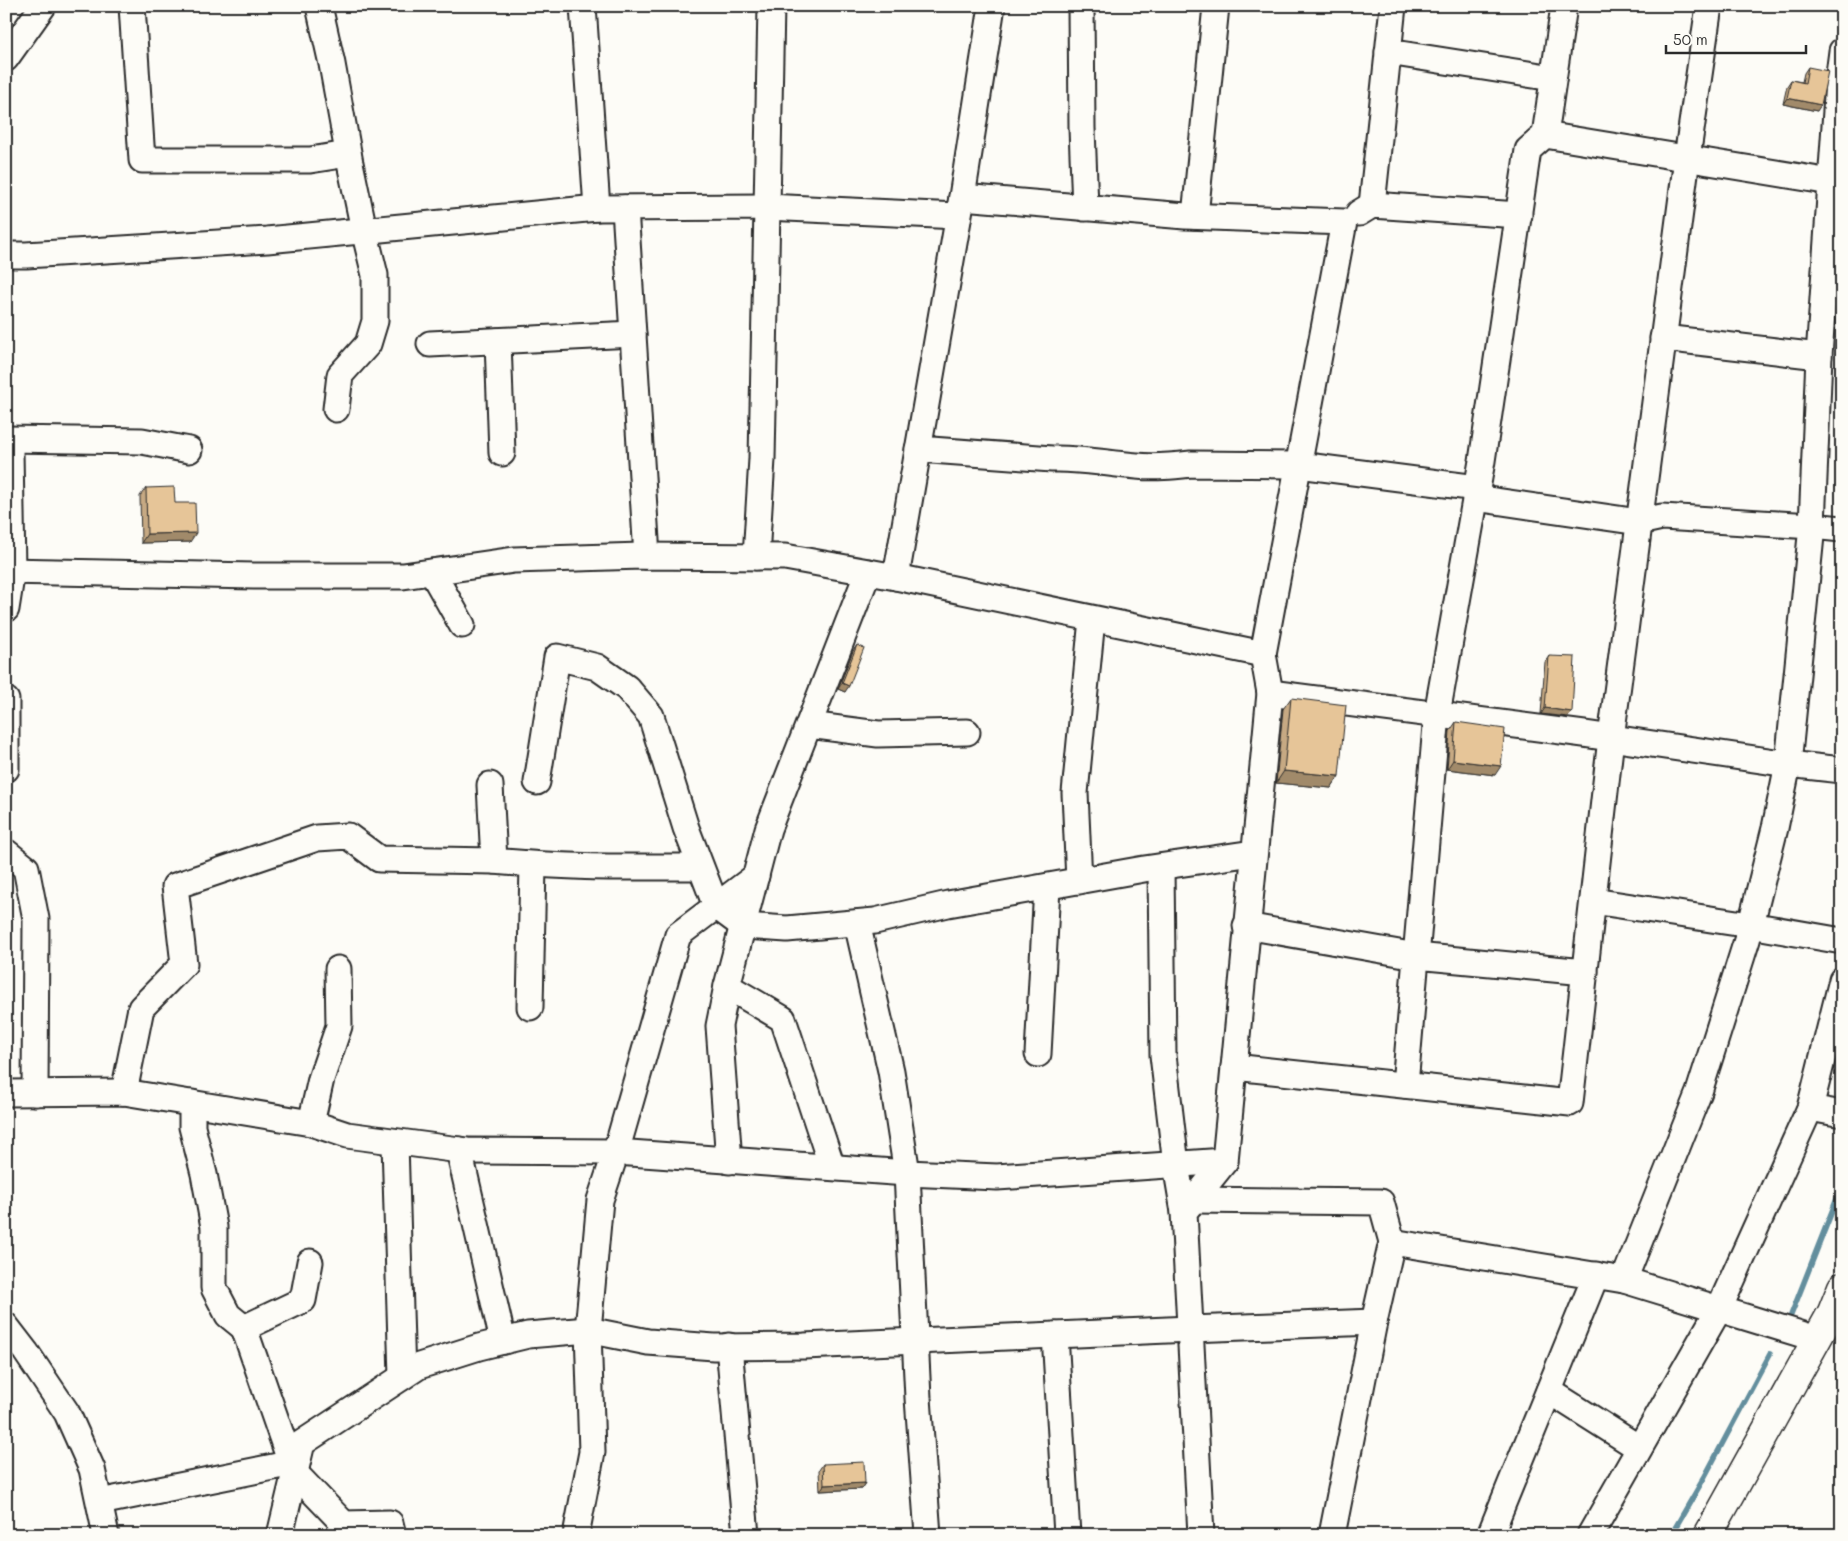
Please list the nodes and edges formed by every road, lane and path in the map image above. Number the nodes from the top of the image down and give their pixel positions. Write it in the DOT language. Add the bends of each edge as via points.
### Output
graph roads {
  1 [pos="43,6"];
  2 [pos="132,6"];
  3 [pos="319,6"];
  4 [pos="583,6"];
  5 [pos="771,6"];
  6 [pos="992,6"];
  7 [pos="1080,6"];
  8 [pos="1216,6"];
  9 [pos="1392,6"];
  10 [pos="1564,6"];
  11 [pos="1709,6"];
  12 [pos="1842,51"];
  13 [pos="1388,52"];
  14 [pos="6,58"];
  15 [pos="1553,78"];
  16 [pos="1838,124"];
  17 [pos="1545,135"];
  18 [pos="348,154"];
  19 [pos="1686,158"];
  20 [pos="1831,182"];
  21 [pos="1372,205"];
  22 [pos="960,206"];
  23 [pos="766,207"];
  24 [pos="597,208"];
  25 [pos="625,208"];
  26 [pos="1085,208"];
  27 [pos="1835,214"];
  28 [pos="1519,215"];
  29 [pos="1195,216"];
  30 [pos="1344,222"];
  31 [pos="364,230"];
  32 [pos="6,255"];
  33 [pos="633,334"];
  34 [pos="1663,338"];
  35 [pos="498,341"];
  36 [pos="430,344"];
  37 [pos="1819,356"];
  38 [pos="336,409"];
  39 [pos="6,439"];
  40 [pos="6,445"];
  41 [pos="918,449"];
  42 [pos="189,450"];
  43 [pos="502,452"];
  44 [pos="1298,464"];
  45 [pos="1476,493"];
  46 [pos="1639,522"];
  47 [pos="1812,526"];
  48 [pos="1842,529"];
  49 [pos="647,556"];
  50 [pos="756,557"];
  51 [pos="9,571"];
  52 [pos="432,572"];
  53 [pos="868,572"];
  54 [pos="896,577"];
  55 [pos="6,609"];
  56 [pos="1092,619"];
  57 [pos="462,625"];
  58 [pos="1263,654"];
  59 [pos="1270,692"];
  60 [pos="6,700"];
  61 [pos="1438,714"];
  62 [pos="809,725"];
  63 [pos="967,732"];
  64 [pos="1610,738"];
  65 [pos="1788,764"];
  66 [pos="6,769"];
  67 [pos="1842,770"];
  68 [pos="537,782"];
  69 [pos="490,785"];
  70 [pos="6,852"];
  71 [pos="1254,853"];
  72 [pos="494,861"];
  73 [pos="533,865"];
  74 [pos="700,867"];
  75 [pos="1161,867"];
  76 [pos="756,876"];
  77 [pos="1079,881"];
  78 [pos="1047,887"];
  79 [pos="1593,901"];
  80 [pos="716,906"];
  81 [pos="857,922"];
  82 [pos="1750,925"];
  83 [pos="743,926"];
  84 [pos="1246,926"];
  85 [pos="1842,941"];
  86 [pos="1416,956"];
  87 [pos="338,969"];
  88 [pos="1585,972"];
  89 [pos="1842,980"];
  90 [pos="726,986"];
  91 [pos="530,1008"];
  92 [pos="1038,1054"];
  93 [pos="1234,1067"];
  94 [pos="1405,1085"];
  95 [pos="124,1092"];
  96 [pos="6,1093"];
  97 [pos="35,1093"];
  98 [pos="192,1103"];
  99 [pos="1810,1108"];
  100 [pos="1842,1114"];
  101 [pos="311,1123"];
  102 [pos="395,1142"];
  103 [pos="459,1150"];
  104 [pos="616,1152"];
  105 [pos="1225,1160"];
  106 [pos="729,1161"];
  107 [pos="1176,1165"];
  108 [pos="832,1167"];
  109 [pos="907,1173"];
  110 [pos="1189,1206"];
  111 [pos="1392,1242"];
  112 [pos="310,1262"];
  113 [pos="1596,1275"];
  114 [pos="1624,1280"];
  115 [pos="1842,1287"];
  116 [pos="1719,1309"];
  117 [pos="1374,1322"];
  118 [pos="6,1326"];
  119 [pos="244,1328"];
  120 [pos="1190,1328"];
  121 [pos="588,1330"];
  122 [pos="1055,1335"];
  123 [pos="1817,1339"];
  124 [pos="504,1341"];
  125 [pos="915,1342"];
  126 [pos="729,1346"];
  127 [pos="402,1377"];
  128 [pos="1549,1391"];
  129 [pos="1639,1448"];
  130 [pos="294,1472"];
  131 [pos="100,1502"];
  132 [pos="106,1535"];
  133 [pos="280,1535"];
  134 [pos="393,1535"];
  135 [pos="576,1535"];
  136 [pos="746,1535"];
  137 [pos="928,1535"];
  138 [pos="1067,1535"];
  139 [pos="1201,1535"];
  140 [pos="1332,1535"];
  141 [pos="1490,1535"];
  142 [pos="1590,1535"];
  143 [pos="1708,1535"];
  1 -- 14 [label="street"];
  2 -- 18 [label="street" via="142,160 310,160"];
  3 -- 18 [label="street"];
  4 -- 24 [label="street"];
  5 -- 23 [label="street"];
  6 -- 22 [label="street"];
  7 -- 26 [label="street"];
  8 -- 29 [label="street"];
  9 -- 13 [label="street"];
  10 -- 15 [label="street"];
  11 -- 19 [label="street"];
  12 -- 16 [label="street"];
  13 -- 15 [label="street"];
  13 -- 21 [label="street"];
  15 -- 17 [label="street"];
  16 -- 20 [label="street"];
  17 -- 19 [label="street"];
  17 -- 28 [label="street" via="1528,150"];
  18 -- 31 [label="street"];
  19 -- 20 [label="street"];
  19 -- 34 [label="street"];
  20 -- 27 [label="street"];
  21 -- 28 [label="street"];
  21 -- 30 [label="street"];
  22 -- 23 [label="street"];
  22 -- 26 [label="street"];
  22 -- 41 [label="street"];
  23 -- 25 [label="street"];
  23 -- 50 [label="street" via="762,459"];
  24 -- 25 [label="street"];
  24 -- 31 [label="street"];
  25 -- 33 [label="street"];
  26 -- 29 [label="street"];
  27 -- 37 [label="street"];
  28 -- 45 [label="street"];
  29 -- 30 [label="street"];
  30 -- 44 [label="street"];
  31 -- 32 [label="street" via="268,240"];
  31 -- 38 [label="street" via="375,275 375,321 368,344 340,375"];
  33 -- 35 [label="street"];
  33 -- 49 [label="street"];
  34 -- 37 [label="street"];
  34 -- 46 [label="street"];
  35 -- 36 [label="street"];
  35 -- 43 [label="street"];
  37 -- 47 [label="street"];
  39 -- 42 [label="street" via="142,441"];
  40 -- 51 [label="street" via="10,451"];
  41 -- 44 [label="street" via="1052,460 1069,458 1138,466"];
  41 -- 54 [label="street"];
  44 -- 45 [label="street"];
  44 -- 58 [label="street"];
  45 -- 46 [label="street"];
  45 -- 61 [label="street"];
  46 -- 47 [label="street" via="1662,517"];
  46 -- 64 [label="street"];
  47 -- 48 [label="street"];
  47 -- 65 [label="street"];
  49 -- 50 [label="street"];
  49 -- 52 [label="street" via="514,560"];
  50 -- 53 [label="street" via="785,557"];
  51 -- 52 [label="street" via="254,576 403,576"];
  51 -- 55 [label="street"];
  52 -- 57 [label="street"];
  53 -- 54 [label="street"];
  53 -- 62 [label="street"];
  54 -- 56 [label="street"];
  56 -- 58 [label="street"];
  56 -- 77 [label="street" via="1075,793"];
  58 -- 59 [label="street"];
  59 -- 61 [label="street"];
  59 -- 71 [label="street"];
  60 -- 66 [label="street"];
  61 -- 64 [label="street"];
  61 -- 86 [label="street"];
  62 -- 63 [label="street" via="878,734"];
  62 -- 76 [label="street" via="768,829"];
  64 -- 65 [label="street"];
  64 -- 79 [label="street"];
  65 -- 67 [label="street"];
  65 -- 82 [label="street"];
  68 -- 74 [label="street" via="557,657 597,667 627,688 651,716"];
  69 -- 72 [label="street"];
  70 -- 97 [label="street" via="26,868 36,919"];
  71 -- 75 [label="street"];
  71 -- 84 [label="street"];
  72 -- 73 [label="street"];
  72 -- 95 [label="street" via="379,859 348,836 317,838 175,886 184,964 141,1008"];
  73 -- 74 [label="street"];
  73 -- 91 [label="street"];
  74 -- 80 [label="street"];
  75 -- 77 [label="street"];
  75 -- 107 [label="street" via="1163,1055"];
  76 -- 80 [label="street"];
  76 -- 83 [label="street"];
  77 -- 78 [label="street"];
  78 -- 81 [label="street"];
  78 -- 92 [label="street"];
  79 -- 82 [label="street"];
  79 -- 88 [label="street"];
  80 -- 83 [label="street"];
  80 -- 104 [label="street" via="678,935"];
  81 -- 83 [label="street" via="787,929"];
  81 -- 109 [label="street" via="891,1070"];
  82 -- 85 [label="street"];
  82 -- 114 [label="street" via="1699,1092"];
  83 -- 90 [label="street"];
  84 -- 86 [label="street"];
  84 -- 93 [label="street"];
  86 -- 88 [label="street"];
  86 -- 94 [label="street"];
  87 -- 101 [label="street" via="339,1026 321,1079"];
  88 -- 94 [label="street" via="1570,1103"];
  89 -- 99 [label="street"];
  90 -- 106 [label="street" via="719,1026"];
  90 -- 108 [label="street" via="784,1019"];
  93 -- 94 [label="street"];
  93 -- 105 [label="street"];
  95 -- 97 [label="street"];
  95 -- 98 [label="street"];
  96 -- 97 [label="street"];
  98 -- 101 [label="street"];
  98 -- 119 [label="street" via="192,1127 214,1227 214,1288 228,1315"];
  99 -- 100 [label="street"];
  99 -- 116 [label="street"];
  101 -- 102 [label="street" via="347,1135"];
  102 -- 103 [label="street"];
  102 -- 127 [label="street"];
  103 -- 104 [label="street"];
  103 -- 124 [label="street"];
  104 -- 106 [label="street"];
  104 -- 121 [label="street" via="600,1200"];
  105 -- 107 [label="street"];
  105 -- 110 [label="street"];
  106 -- 108 [label="street"];
  107 -- 109 [label="street" via="997,1177"];
  107 -- 110 [label="street"];
  108 -- 109 [label="street"];
  109 -- 125 [label="street"];
  110 -- 111 [label="street" via="1381,1202"];
  110 -- 120 [label="street"];
  111 -- 113 [label="street"];
  111 -- 117 [label="street"];
  112 -- 119 [label="street" via="303,1300"];
  113 -- 114 [label="street"];
  113 -- 128 [label="street"];
  114 -- 116 [label="street"];
  115 -- 123 [label="highway"];
  116 -- 123 [label="street"];
  116 -- 129 [label="street"];
  117 -- 120 [label="street"];
  117 -- 140 [label="street"];
  118 -- 131 [label="street" via="67,1413 92,1469"];
  119 -- 130 [label="street"];
  120 -- 122 [label="street"];
  120 -- 139 [label="street"];
  121 -- 124 [label="street" via="528,1335"];
  121 -- 126 [label="street" via="648,1342"];
  121 -- 135 [label="street" via="592,1452"];
  122 -- 125 [label="street"];
  122 -- 138 [label="street"];
  123 -- 143 [label="highway"];
  124 -- 127 [label="street" via="419,1366"];
  125 -- 126 [label="street"];
  125 -- 137 [label="street"];
  126 -- 136 [label="street"];
  127 -- 130 [label="street" via="302,1443"];
  128 -- 129 [label="street"];
  128 -- 141 [label="street"];
  129 -- 142 [label="street"];
  130 -- 131 [label="street" via="284,1465"];
  130 -- 133 [label="street"];
  130 -- 134 [label="street" via="344,1524 390,1523"];
  131 -- 132 [label="street"];
}
